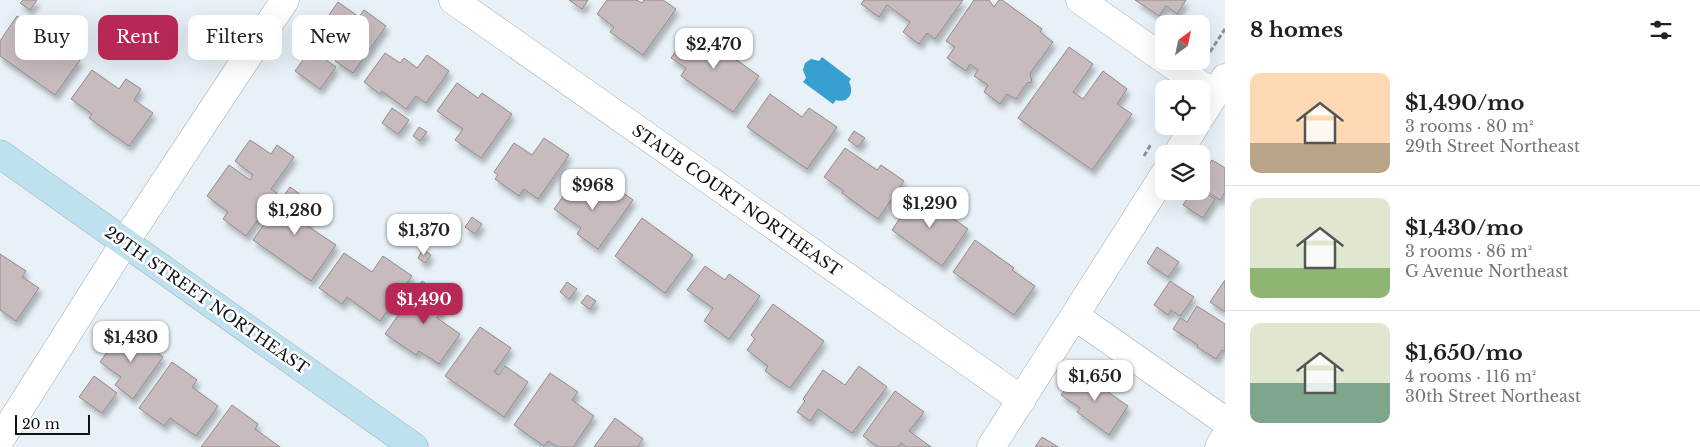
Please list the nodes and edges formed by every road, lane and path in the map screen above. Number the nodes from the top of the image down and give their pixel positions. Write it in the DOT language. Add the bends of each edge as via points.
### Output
graph roads {
  1 [pos="285,0"];
  2 [pos="452,0"];
  3 [pos="1080,0"];
  4 [pos="1225,29"];
  5 [pos="1210,52"];
  6 [pos="1155,53"];
  7 [pos="1179,70"];
  8 [pos="1214,96"];
  9 [pos="0,154"];
  10 [pos="1155,189"];
  11 [pos="125,242"];
  12 [pos="1075,316"];
  13 [pos="1022,400"];
  14 [pos="1225,421"];
  15 [pos="1225,438"];
  16 [pos="0,440"];
  17 [pos="414,447"];
  18 [pos="991,447"];
  19 [pos="1219,447"];
  1 -- 11 [label="street"];
  2 -- 13 [label="street, STAUB COURT NORTHEAST"];
  3 -- 6 [label="street"];
  4 -- 5 [label="path"];
  7 -- 8 [label="street"];
  9 -- 11 [label="main road, 29TH STREET NORTHEAST"];
  10 -- 12 [label="street"];
  11 -- 16 [label="street"];
  11 -- 17 [label="main road, 29TH STREET NORTHEAST"];
  12 -- 13 [label="street"];
  12 -- 14 [label="street"];
  13 -- 18 [label="street"];
  15 -- 19 [label="street"];
}
